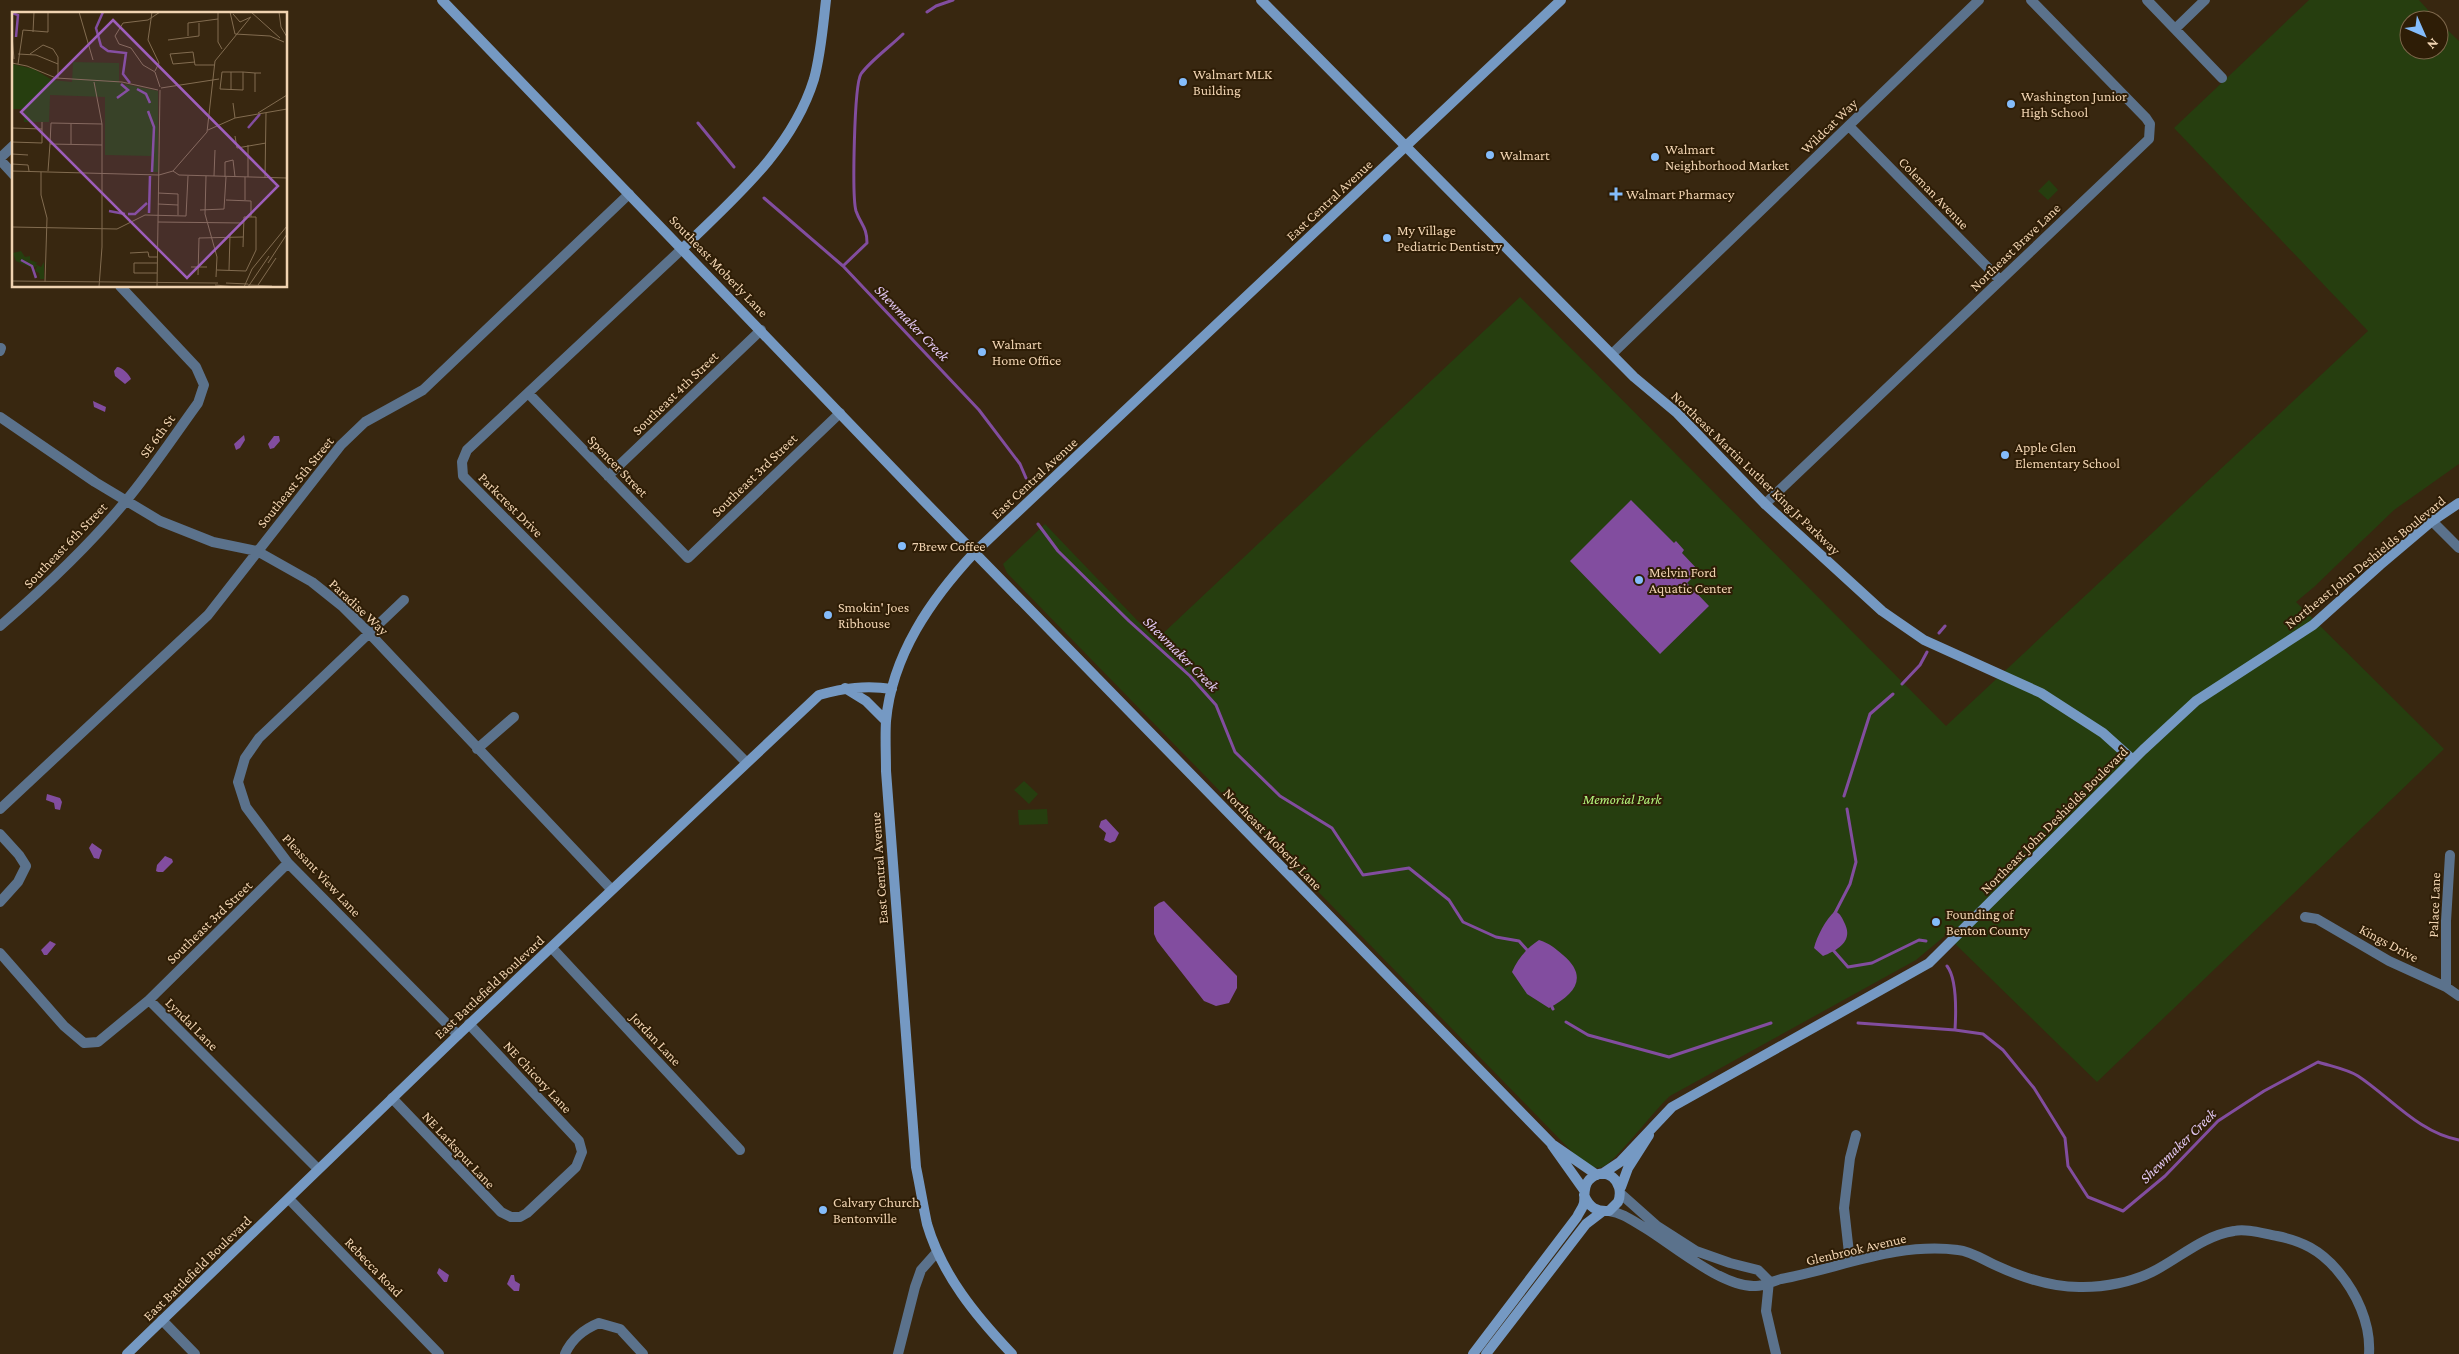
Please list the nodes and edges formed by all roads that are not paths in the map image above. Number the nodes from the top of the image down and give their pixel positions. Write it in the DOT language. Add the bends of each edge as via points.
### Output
graph roads {
  1 [pos="442,0"];
  2 [pos="826,0"];
  3 [pos="1260,0"];
  4 [pos="1560,0"];
  5 [pos="1979,0"];
  6 [pos="2030,0"];
  7 [pos="2147,0"];
  8 [pos="2205,0"];
  9 [pos="2175,29"];
  10 [pos="2222,78"];
  11 [pos="1849,126"];
  12 [pos="1406,146"];
  13 [pos="12,147"];
  14 [pos="0,159"];
  15 [pos="12,173"];
  16 [pos="630,194"];
  17 [pos="683,248"];
  18 [pos="2000,280"];
  19 [pos="122,288"];
  20 [pos="761,330"];
  21 [pos="1612,354"];
  22 [pos="529,394"];
  23 [pos="840,413"];
  24 [pos="0,417"];
  25 [pos="608,476"];
  26 [pos="126,501"];
  27 [pos="2459,503"];
  28 [pos="1765,504"];
  29 [pos="2432,521"];
  30 [pos="2459,548"];
  31 [pos="257,551"];
  32 [pos="975,552"];
  33 [pos="688,558"];
  34 [pos="404,600"];
  35 [pos="0,626"];
  36 [pos="370,634"];
  37 [pos="845,688"];
  38 [pos="892,689"];
  39 [pos="514,717"];
  40 [pos="886,720"];
  41 [pos="477,749"];
  42 [pos="2133,760"];
  43 [pos="746,762"];
  44 [pos="0,809"];
  45 [pos="0,834"];
  46 [pos="2450,855"];
  47 [pos="288,863"];
  48 [pos="611,889"];
  49 [pos="0,902"];
  50 [pos="2305,917"];
  51 [pos="552,948"];
  52 [pos="0,953"];
  53 [pos="2446,987"];
  54 [pos="2459,996"];
  55 [pos="149,1000"];
  56 [pos="469,1024"];
  57 [pos="458,1035"];
  58 [pos="392,1098"];
  59 [pos="1652,1129"];
  60 [pos="1856,1135"];
  61 [pos="1552,1144"];
  62 [pos="740,1150"];
  63 [pos="318,1169"];
  64 [pos="1599,1174"];
  65 [pos="1621,1190"];
  66 [pos="1584,1192"];
  67 [pos="289,1199"];
  68 [pos="1606,1211"];
  69 [pos="511,1217"];
  70 [pos="938,1252"];
  71 [pos="1850,1262"];
  72 [pos="1769,1281"];
  73 [pos="162,1320"];
  74 [pos="128,1354"];
  75 [pos="195,1354"];
  76 [pos="439,1354"];
  77 [pos="565,1354"];
  78 [pos="643,1354"];
  79 [pos="898,1354"];
  80 [pos="1012,1354"];
  81 [pos="1473,1354"];
  82 [pos="1486,1354"];
  83 [pos="1776,1354"];
  84 [pos="2369,1354"];
  1 -- 16 [label="street, Southeast Moberly Lane"];
  2 -- 17 [label="street" via="814,78 790,131 768,163"];
  3 -- 12 [label="street, Northeast Martin Luther King Jr Parkway"];
  4 -- 12 [label="street, East Central Avenue"];
  5 -- 11 [label="street, Wildcat Way"];
  6 -- 18 [label="street, Northeast Brave Lane" via="2146,118 2151,132 2144,145"];
  7 -- 9 [label="street"];
  8 -- 9 [label="street"];
  9 -- 10 [label="street"];
  11 -- 18 [label="street, Coleman Avenue"];
  11 -- 21 [label="street, Wildcat Way"];
  12 -- 21 [label="street, Northeast Martin Luther King Jr Parkway"];
  12 -- 32 [label="street, East Central Avenue"];
  13 -- 14 [label="street"];
  14 -- 15 [label="street"];
  16 -- 17 [label="street, Southeast Moberly Lane"];
  16 -- 31 [label="street, Southeast 5th Street" via="423,390 365,422 341,445"];
  17 -- 20 [label="street, Southeast Moberly Lane"];
  17 -- 22 [label="street, Parkcrest Drive"];
  18 -- 28 [label="street, Northeast Brave Lane"];
  19 -- 26 [label="street, SE 6th St" via="196,367 204,385 198,404"];
  20 -- 23 [label="street, Southeast Moberly Lane"];
  20 -- 25 [label="street, Southeast 4th Street"];
  21 -- 28 [label="street, Northeast Martin Luther King Jr Parkway" via="1677,413"];
  22 -- 25 [label="street, Spencer Street"];
  22 -- 43 [label="street, Parkcrest Drive" via="467,450 462,462 463,476"];
  23 -- 32 [label="street, Southeast Moberly Lane"];
  23 -- 33 [label="street, Southeast 3rd Street"];
  24 -- 26 [label="street, Paradise Way"];
  25 -- 33 [label="street, Spencer Street"];
  26 -- 31 [label="street, Paradise Way" via="160,521 213,542"];
  26 -- 35 [label="street, Southeast 6th Street" via="98,533"];
  27 -- 29 [label="street, Northeast John Deshields Boulevard"];
  28 -- 42 [label="street, Northeast Martin Luther King Jr Parkway" via="1882,611 1924,640 2041,693 2103,733"];
  29 -- 30 [label="street"];
  29 -- 42 [label="street, Northeast John Deshields Boulevard" via="2313,626 2196,701"];
  31 -- 36 [label="street, Paradise Way" via="312,582"];
  31 -- 44 [label="street, Southeast 5th Street" via="208,615"];
  32 -- 38 [label="street, East Central Avenue" via="926,612 908,644"];
  32 -- 61 [label="street, Northeast Moberly Lane"];
  34 -- 36 [label="street, Pleasant View Lane"];
  36 -- 41 [label="street, Paradise Way"];
  36 -- 47 [label="street, Pleasant View Lane" via="259,738 245,758 238,782 246,807"];
  37 -- 38 [label="street, East Battlefield Boulevard" via="872,685"];
  37 -- 40 [label="street" via="866,701"];
  37 -- 43 [label="street, East Battlefield Boulevard" via="819,695"];
  38 -- 40 [label="street, East Central Avenue"];
  39 -- 41 [label="street"];
  40 -- 70 [label="street, East Central Avenue" via="886,771 916,1167 928,1224"];
  41 -- 48 [label="street, Paradise Way"];
  42 -- 59 [label="street, Northeast John Deshields Boulevard" via="1928,963 1688,1097 1672,1107"];
  43 -- 48 [label="street, East Battlefield Boulevard"];
  45 -- 49 [label="street" via="26,866 18,882"];
  46 -- 53 [label="street, Palace Lane"];
  47 -- 55 [label="street, Southeast 3rd Street"];
  47 -- 57 [label="street, Pleasant View Lane"];
  48 -- 51 [label="street, East Battlefield Boulevard"];
  50 -- 53 [label="street, Kings Drive" via="2317,919"];
  51 -- 56 [label="street, East Battlefield Boulevard"];
  51 -- 62 [label="street, Jordan Lane"];
  52 -- 55 [label="street, Lyndal Lane" via="64,1026 84,1043 98,1042"];
  53 -- 54 [label="street, Kings Drive"];
  55 -- 63 [label="street, Lyndal Lane"];
  56 -- 57 [label="street, East Battlefield Boulevard"];
  56 -- 69 [label="street, NE Chicory Lane" via="579,1141 582,1152 576,1167 527,1213"];
  57 -- 58 [label="street, East Battlefield Boulevard"];
  58 -- 63 [label="street, East Battlefield Boulevard"];
  58 -- 69 [label="street, NE Larkspur Lane" via="489,1201"];
  59 -- 64 [label="street, Northeast John Deshields Boulevard" via="1620,1162"];
  59 -- 65 [label="street, Northeast John Deshields Boulevard" via="1628,1168"];
  60 -- 71 [label="street" via="1844,1208"];
  61 -- 64 [label="street, Northeast Moberly Lane"];
  61 -- 66 [label="street, Northeast Moberly Lane"];
  63 -- 67 [label="street, East Battlefield Boulevard"];
  64 -- 65 [label="street" via="1612,1177"];
  64 -- 66 [label="street" via="1588,1180"];
  65 -- 68 [label="street" via="1618,1202"];
  65 -- 72 [label="street" via="1657,1226 1696,1251 1758,1270"];
  66 -- 68 [label="street" via="1593,1208"];
  66 -- 81 [label="street" via="1584,1204 1577,1217"];
  67 -- 73 [label="street, East Battlefield Boulevard"];
  67 -- 76 [label="street, Rebecca Road"];
  68 -- 72 [label="street" via="1629,1218 1716,1276 1757,1286"];
  68 -- 82 [label="street" via="1586,1224"];
  70 -- 79 [label="street" via="921,1270"];
  70 -- 80 [label="street, East Central Avenue" via="952,1281 981,1321"];
  71 -- 72 [label="street, Glenbrook Avenue"];
  71 -- 84 [label="street, Glenbrook Avenue" via="1908,1249 1960,1250 2052,1286 2083,1288 2113,1284 2151,1273 2196,1245 2236,1230 2291,1238 2310,1245 2326,1257 2349,1284 2364,1316"];
  72 -- 83 [label="street" via="1766,1311"];
  73 -- 74 [label="street, East Battlefield Boulevard"];
  73 -- 75 [label="street"];
  77 -- 78 [label="street" via="582,1332 599,1323 620,1329"];
}
